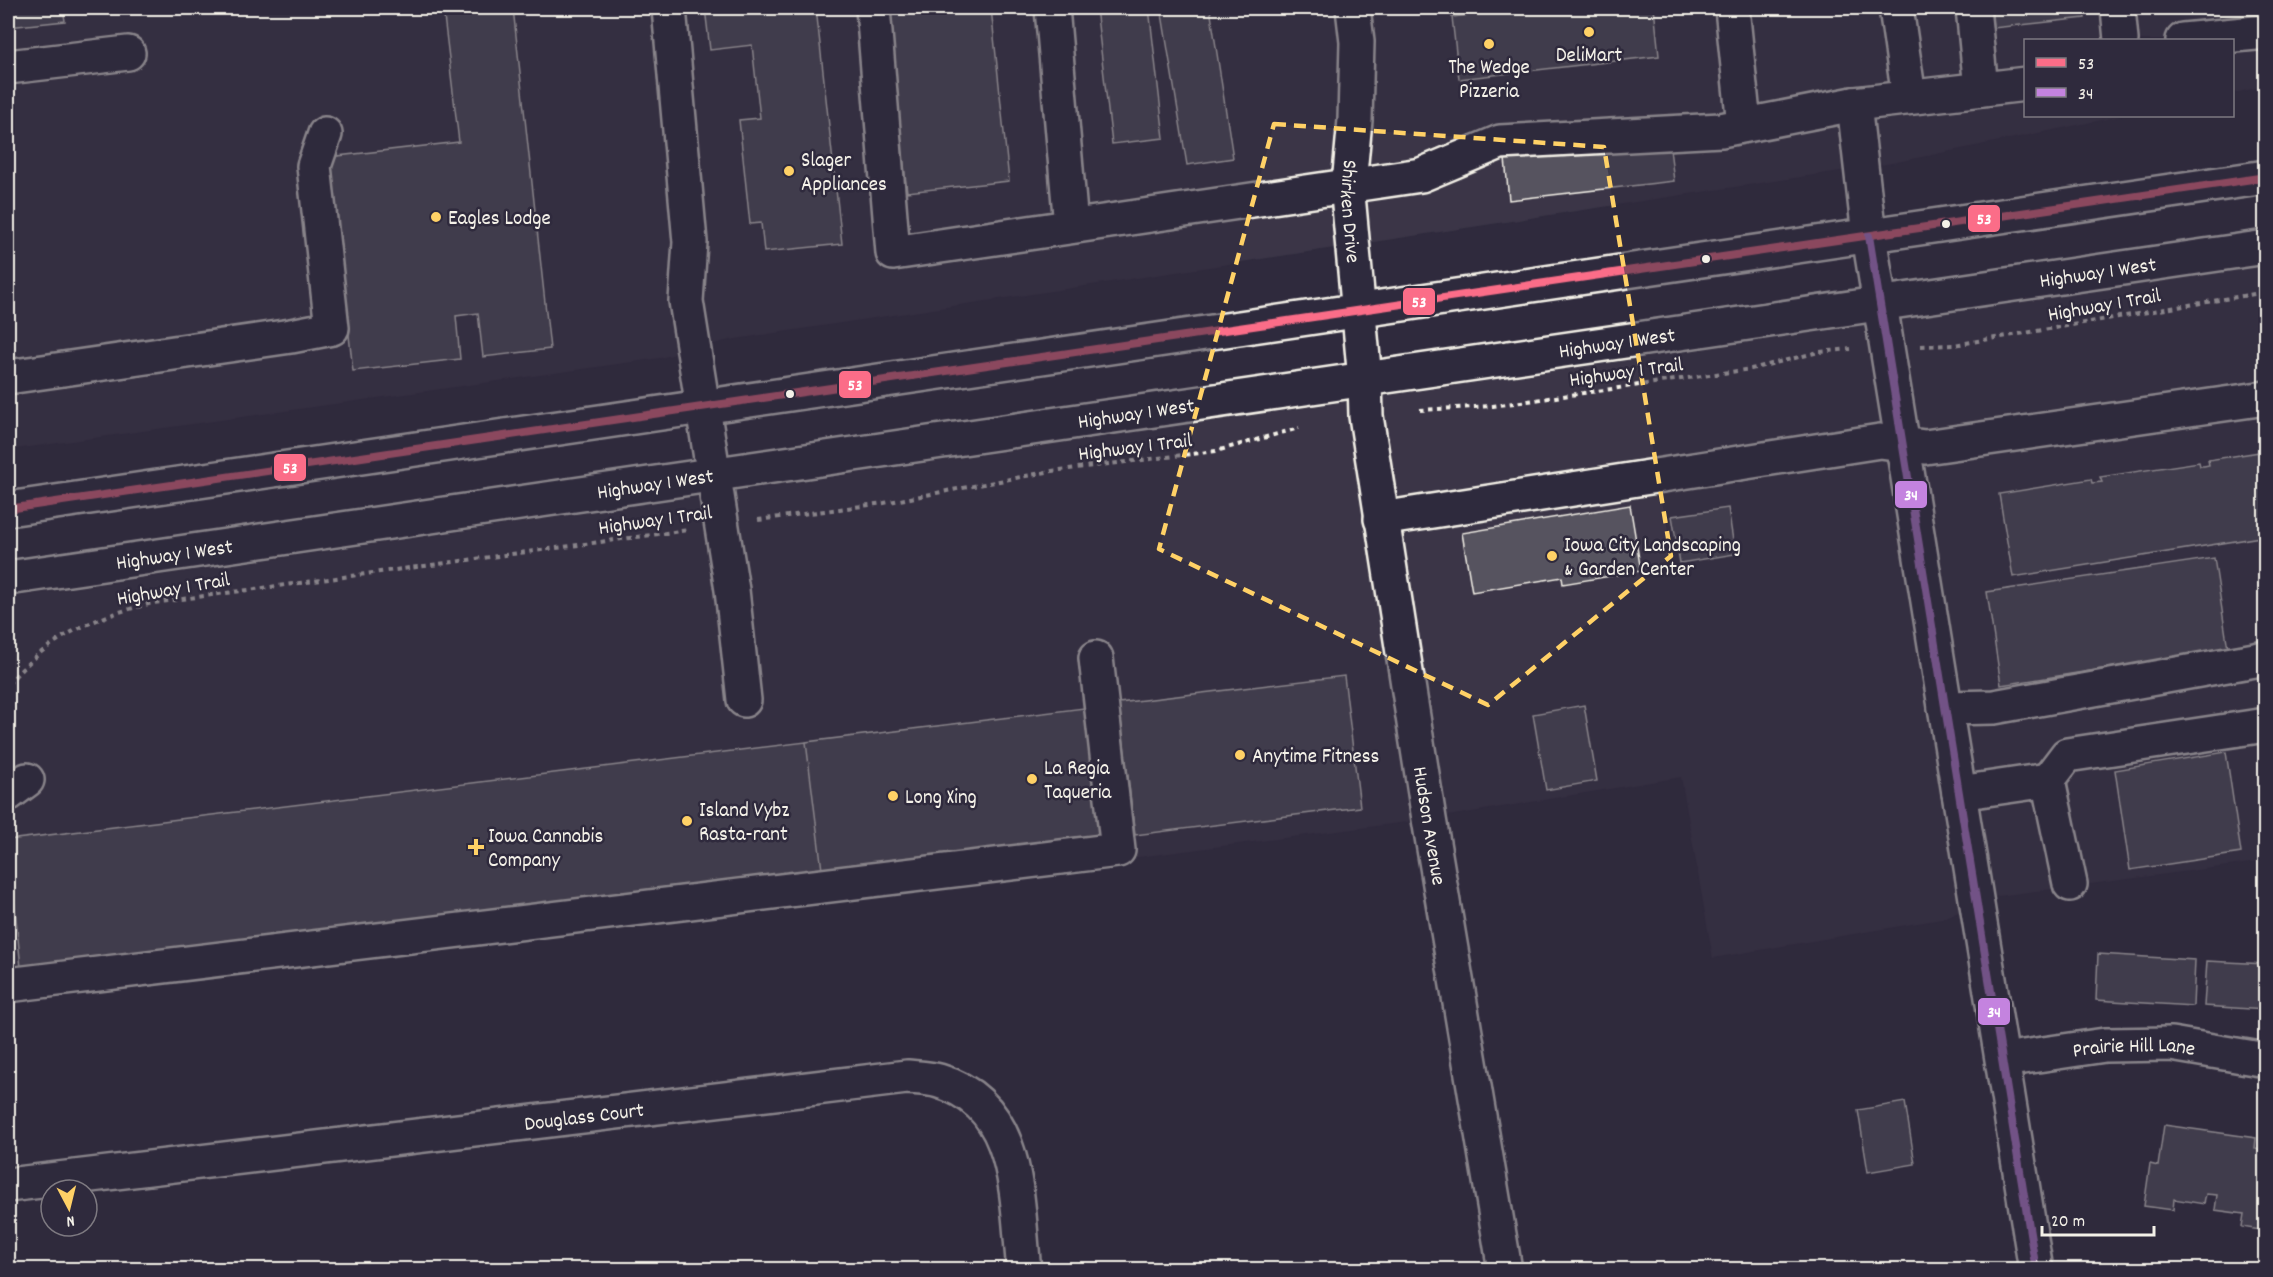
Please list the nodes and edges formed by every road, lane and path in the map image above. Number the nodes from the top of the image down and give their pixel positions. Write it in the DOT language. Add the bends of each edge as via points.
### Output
graph roads {
  1 [pos="669,8"];
  2 [pos="873,8"];
  3 [pos="1052,8"];
  4 [pos="1353,8"];
  5 [pos="1732,8"];
  6 [pos="1896,8"];
  7 [pos="1973,8"];
  8 [pos="2118,8"];
  9 [pos="2265,32"];
  10 [pos="2121,39"];
  11 [pos="2193,39"];
  12 [pos="128,53"];
  13 [pos="8,67"];
  14 [pos="2024,84"];
  15 [pos="1981,89"];
  16 [pos="1909,97"];
  17 [pos="1854,104"];
  18 [pos="1744,125"];
  19 [pos="325,134"];
  20 [pos="2265,177"];
  21 [pos="1349,187"];
  22 [pos="1071,226"];
  23 [pos="1869,236"];
  24 [pos="2265,247"];
  25 [pos="2265,292"];
  26 [pos="1880,304"];
  27 [pos="1358,310"];
  28 [pos="1912,346"];
  29 [pos="1854,348"];
  30 [pos="8,377"];
  31 [pos="1365,380"];
  32 [pos="2265,398"];
  33 [pos="704,408"];
  34 [pos="1410,410"];
  35 [pos="1303,427"];
  36 [pos="1902,444"];
  37 [pos="715,475"];
  38 [pos="8,509"];
  39 [pos="1381,519"];
  40 [pos="721,525"];
  41 [pos="8,578"];
  42 [pos="1096,658"];
  43 [pos="2265,658"];
  44 [pos="8,684"];
  45 [pos="744,700"];
  46 [pos="1945,708"];
  47 [pos="2265,725"];
  48 [pos="2048,780"];
  49 [pos="1959,793"];
  50 [pos="2070,884"];
  51 [pos="8,985"];
  52 [pos="2003,1060"];
  53 [pos="2265,1060"];
  54 [pos="8,1185"];
  55 [pos="1024,1269"];
  56 [pos="1505,1269"];
  57 [pos="2036,1269"];
  1 -- 33 [label="main road" via="690,243 686,301"];
  2 -- 22 [label="main road" via="893,253"];
  3 -- 22 [label="main road"];
  4 -- 21 [label="main road, Shirken Drive" via="1357,42"];
  5 -- 18 [label="main road"];
  6 -- 16 [label="main road"];
  7 -- 15 [label="main road"];
  8 -- 10 [label="main road"];
  9 -- 11 [label="main road"];
  12 -- 13 [label="main road"];
  14 -- 15 [label="main road"];
  15 -- 16 [label="main road"];
  16 -- 17 [label="main road"];
  17 -- 18 [label="main road"];
  17 -- 23 [label="main road"];
  18 -- 21 [label="main road" via="1721,130 1500,142 1421,175"];
  19 -- 30 [label="main road" via="314,166 332,328"];
  20 -- 23 [label="main road"];
  21 -- 22 [label="main road"];
  21 -- 27 [label="main road, Shirken Drive"];
  23 -- 26 [label="main road"];
  23 -- 27 [label="main road"];
  24 -- 26 [label="main road, Highway 1 West"];
  25 -- 28 [label="path, Highway 1 Trail" via="1953,345"];
  26 -- 31 [label="main road, Highway 1 West"];
  26 -- 36 [label="main road"];
  27 -- 31 [label="main road, Shirken Drive"];
  27 -- 33 [label="main road"];
  29 -- 34 [label="path, Highway 1 Trail" via="1819,352 1751,369 1493,406"];
  31 -- 37 [label="main road, Highway 1 West"];
  31 -- 39 [label="main road, Hudson Avenue" via="1366,417"];
  32 -- 36 [label="main road" via="1925,447"];
  33 -- 37 [label="main road"];
  33 -- 38 [label="main road"];
  35 -- 40 [label="path, Highway 1 Trail" via="1216,451 1052,471 884,503"];
  36 -- 39 [label="main road" via="1880,441"];
  36 -- 46 [label="main road"];
  37 -- 40 [label="main road"];
  37 -- 41 [label="main road, Highway 1 West"];
  39 -- 56 [label="main road, Hudson Avenue"];
  40 -- 44 [label="path, Highway 1 Trail" via="117,611 76,628 39,653"];
  40 -- 45 [label="main road"];
  42 -- 51 [label="main road" via="1118,849"];
  43 -- 46 [label="main road" via="1994,707"];
  46 -- 49 [label="main road"];
  47 -- 48 [label="main road" via="2067,755"];
  48 -- 49 [label="main road"];
  48 -- 50 [label="main road"];
  49 -- 52 [label="main road"];
  52 -- 53 [label="main road, Prairie Hill Lane" via="2094,1047 2171,1044"];
  52 -- 57 [label="main road"];
  54 -- 55 [label="main road, Douglass Court" via="907,1077 939,1081 968,1094 992,1116 1006,1140 1012,1163"];
}
